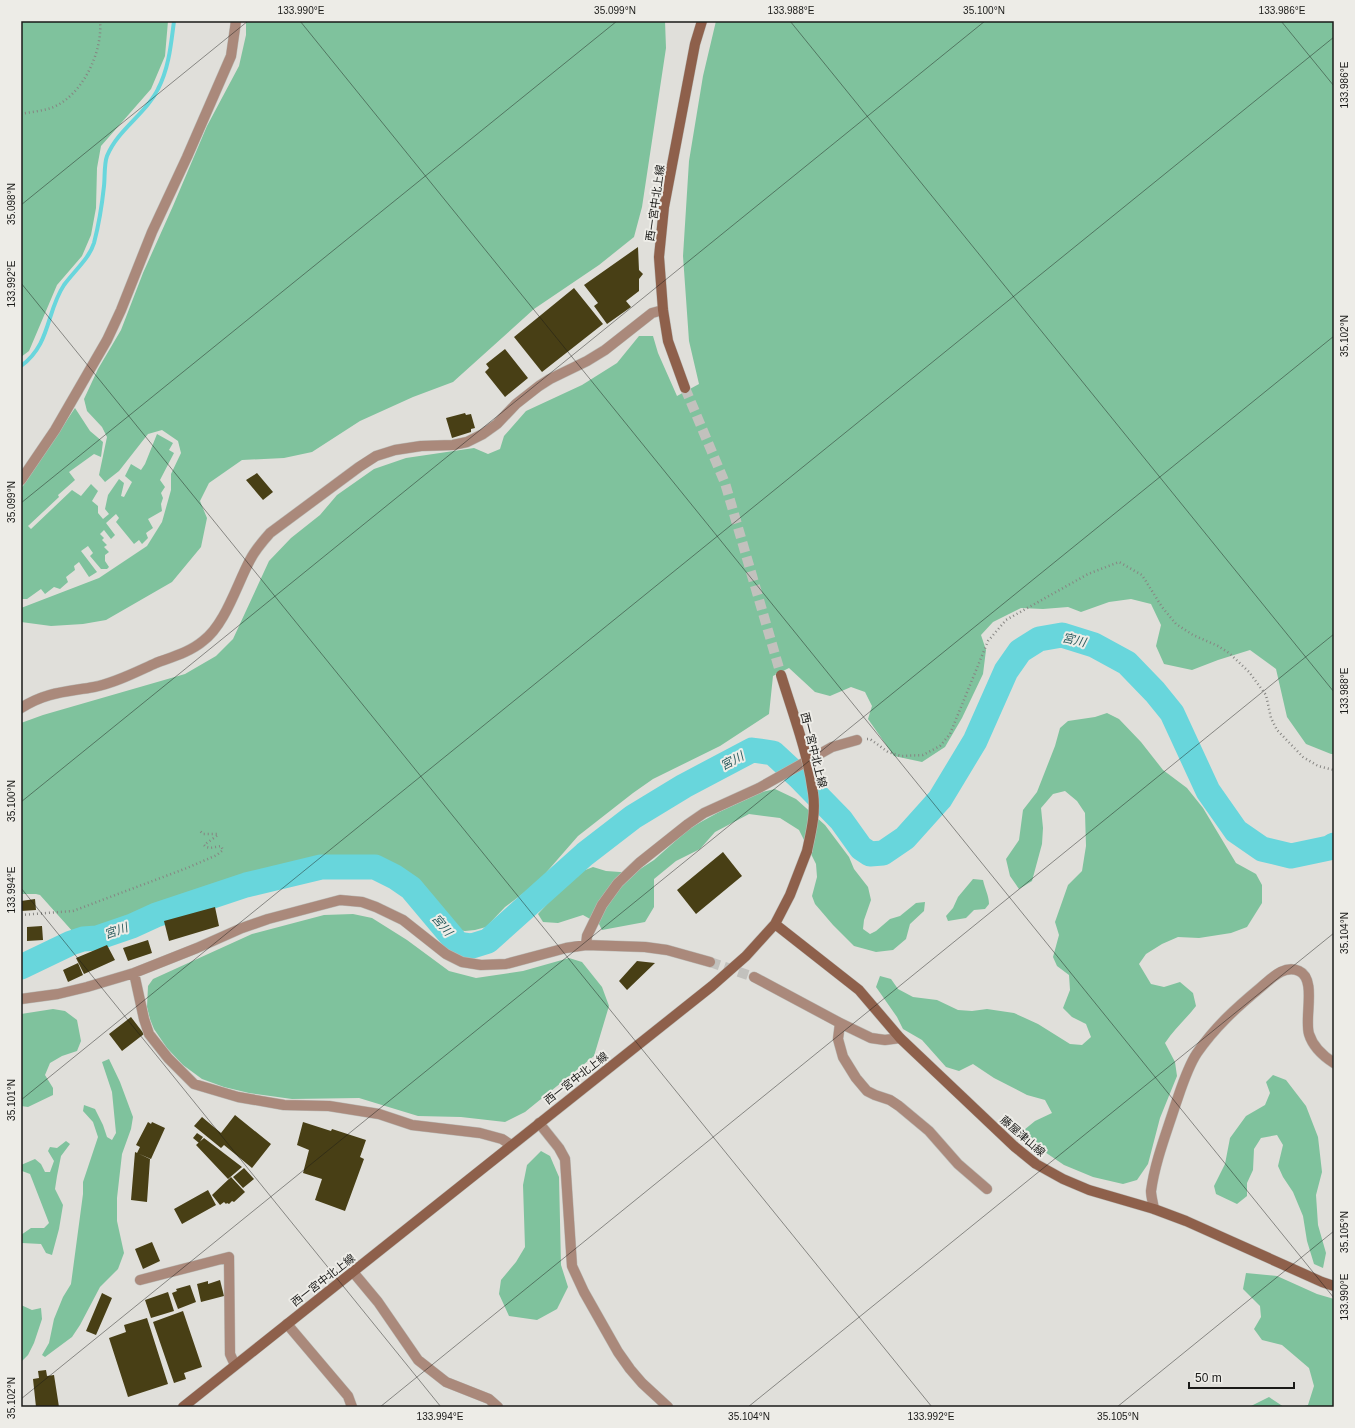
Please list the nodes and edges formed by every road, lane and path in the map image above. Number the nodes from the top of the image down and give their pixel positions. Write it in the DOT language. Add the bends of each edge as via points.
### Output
graph roads {
  1 [pos="100,21"];
  2 [pos="236,21"];
  3 [pos="702,21"];
  4 [pos="21,114"];
  5 [pos="662,310"];
  6 [pos="685,388"];
  7 [pos="21,480"];
  8 [pos="781,675"];
  9 [pos="21,708"];
  10 [pos="857,740"];
  11 [pos="1334,770"];
  12 [pos="199,830"];
  13 [pos="21,915"];
  14 [pos="775,924"];
  15 [pos="586,945"];
  16 [pos="710,962"];
  17 [pos="134,974"];
  18 [pos="754,977"];
  19 [pos="21,999"];
  20 [pos="840,1023"];
  21 [pos="900,1038"];
  22 [pos="1334,1063"];
  23 [pos="539,1123"];
  24 [pos="511,1145"];
  25 [pos="987,1189"];
  26 [pos="1154,1209"];
  27 [pos="353,1272"];
  28 [pos="140,1280"];
  29 [pos="1334,1286"];
  30 [pos="287,1324"];
  31 [pos="235,1365"];
  32 [pos="183,1407"];
  33 [pos="352,1407"];
  34 [pos="498,1407"];
  35 [pos="668,1407"];
  1 -- 4 [label="path" via="97,53 84,80 70,97 52,108"];
  2 -- 7 [label="street" via="231,56 107,340 55,430"];
  3 -- 5 [label="main road, 西一宮中北上線" via="695,44 664,207 659,257"];
  5 -- 6 [label="main road, 西一宮中北上線" via="668,341"];
  5 -- 9 [label="street" via="652,313 605,350 539,386 483,434 467,442 453,445 395,450 376,456 359,466 270,533 259,545 222,618 203,641 115,681 95,687 62,691"];
  8 -- 14 [label="main road, 西一宮中北上線, bridge" via="804,748 813,794 813,825 807,851 790,895"];
  10 -- 11 [label="path" via="870,739 888,752 901,756 923,755 940,746 950,734 988,641 1006,620 1088,574 1119,562 1142,575 1176,624 1224,649 1249,672 1266,695 1271,718 1277,730 1303,757 1318,766"];
  10 -- 15 [label="street" via="832,747 759,788 704,813 688,824 618,883 602,905 587,936"];
  12 -- 13 [label="path" via="203,834 218,836 204,845 206,847 222,846 223,850 194,865 73,911"];
  14 -- 21 [label="main road, 藤屋津山線" via="859,990"];
  14 -- 23 [label="main road, 西一宮中北上線" via="746,956 712,986"];
  15 -- 16 [label="street" via="667,950"];
  15 -- 17 [label="street" via="506,964 481,966 462,962 446,954 403,920 376,907 362,902 340,900 242,928"];
  17 -- 19 [label="street" via="58,994"];
  17 -- 24 [label="street" via="149,1034 194,1084 238,1097 284,1106 329,1106 379,1114 412,1125 480,1133 502,1139"];
  18 -- 20 [label="street"];
  20 -- 21 [label="street" via="871,1038"];
  20 -- 25 [label="street" via="838,1039 842,1057 863,1087 899,1106 929,1131 958,1164"];
  21 -- 26 [label="main road, 藤屋津山線" via="1036,1164 1089,1190"];
  22 -- 26 [label="street" via="1324,1057 1309,1033 1307,1014 1310,990 1307,980 1300,971 1290,969 1278,973 1228,1015 1196,1055 1162,1145 1151,1192"];
  23 -- 24 [label="main road, 西一宮中北上線"];
  23 -- 35 [label="street" via="565,1159 572,1266 618,1352 642,1383"];
  24 -- 27 [label="main road, 西一宮中北上線"];
  26 -- 29 [label="main road, 藤屋津山線"];
  27 -- 30 [label="main road, 西一宮中北上線"];
  27 -- 34 [label="street" via="378,1302 418,1360 446,1382 489,1399"];
  28 -- 31 [label="street" via="229,1257 230,1354"];
  30 -- 31 [label="main road, 西一宮中北上線"];
  30 -- 33 [label="street" via="348,1396"];
  31 -- 32 [label="main road, 西一宮中北上線"];
}
